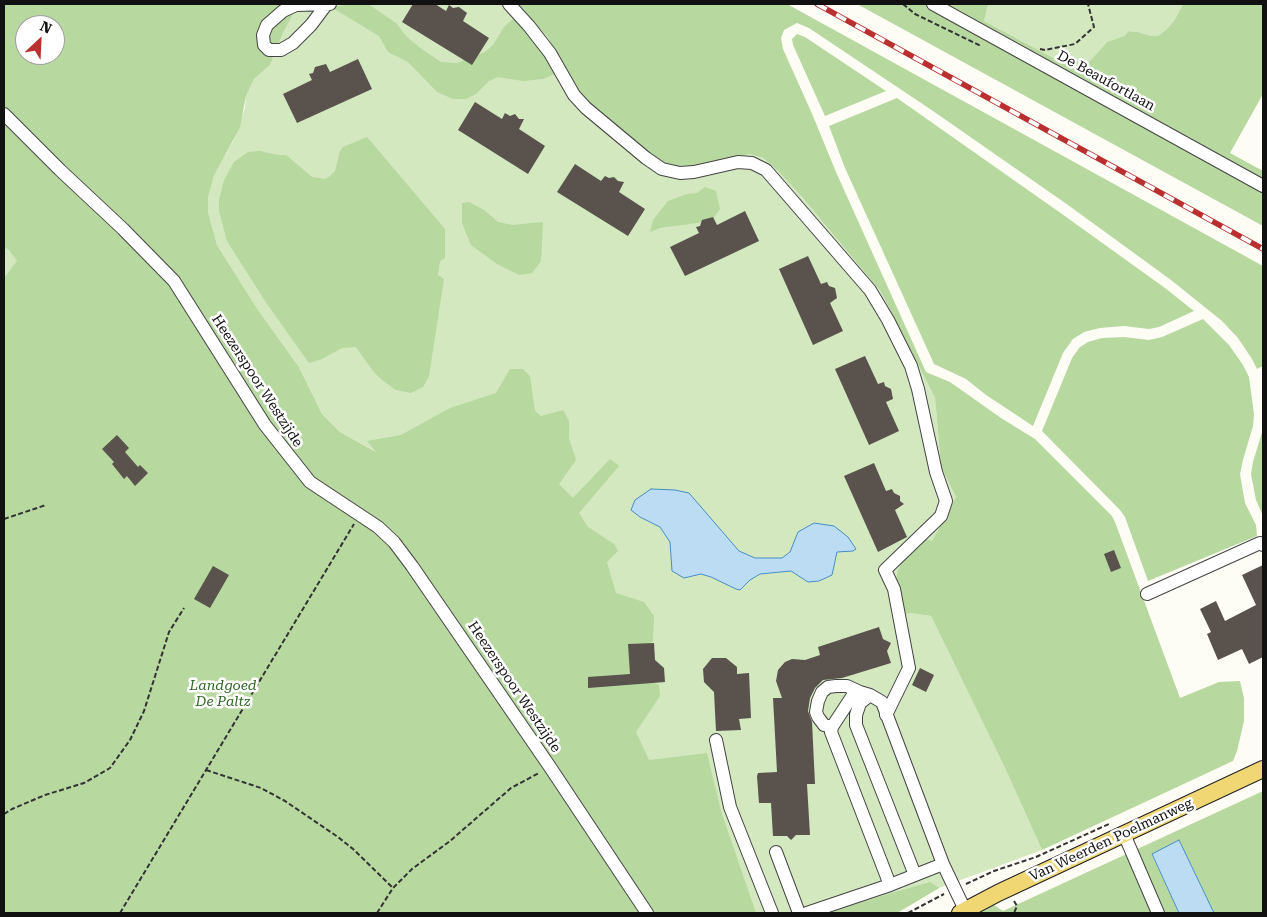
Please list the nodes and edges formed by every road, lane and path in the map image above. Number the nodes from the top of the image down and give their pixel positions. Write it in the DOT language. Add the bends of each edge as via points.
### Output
graph roads {
  1 [pos="328,4"];
  2 [pos="509,4"];
  3 [pos="933,4"];
  4 [pos="4,114"];
  5 [pos="1263,186"];
  6 [pos="46,505"];
  7 [pos="359,516"];
  8 [pos="4,519"];
  9 [pos="1263,545"];
  10 [pos="1147,594"];
  11 [pos="184,608"];
  12 [pos="865,693"];
  13 [pos="886,715"];
  14 [pos="832,727"];
  15 [pos="716,740"];
  16 [pos="550,767"];
  17 [pos="1263,769"];
  18 [pos="206,770"];
  19 [pos="4,814"];
  20 [pos="1109,824"];
  21 [pos="1124,834"];
  22 [pos="776,852"];
  23 [pos="943,864"];
  24 [pos="987,874"];
  25 [pos="916,875"];
  26 [pos="890,885"];
  27 [pos="394,888"];
  28 [pos="1014,901"];
  29 [pos="963,912"];
  30 [pos="120,913"];
  31 [pos="377,913"];
  32 [pos="647,913"];
  33 [pos="772,913"];
  34 [pos="799,913"];
  35 [pos="807,913"];
  36 [pos="1014,913"];
  37 [pos="1158,913"];
  1 -- 1 [label="street" via="296,5 283,11 268,25 263,35 264,45 269,50 281,50 293,43"];
  2 -- 13 [label="street" via="550,53 574,95 586,108 662,169 694,172 738,162 752,163 766,170 859,276 888,320 911,366 946,501 941,516 885,570 894,589 909,668"];
  3 -- 5 [label="street, De Beaufortlaan"];
  4 -- 7 [label="street, Heezerspoor Westzijde" via="174,281 265,425 298,469 310,482"];
  6 -- 8 [label="path"];
  7 -- 16 [label="street, Heezerspoor Westzijde" via="378,527 400,550"];
  7 -- 18 [label="path"];
  9 -- 10 [label="street" via="1260,543"];
  11 -- 19 [label="path" via="169,632 144,711 130,740 110,768 84,783 45,795"];
  12 -- 13 [label="street" via="882,702"];
  12 -- 14 [label="street" via="849,699"];
  12 -- 14 [label="street" via="847,686 828,687 822,692 816,712 824,725"];
  12 -- 25 [label="street" via="856,715 856,725"];
  13 -- 23 [label="street"];
  14 -- 26 [label="street" via="831,732"];
  15 -- 33 [label="street" via="730,807"];
  16 -- 27 [label="path" via="511,788 412,869"];
  16 -- 32 [label="street, Heezerspoor Westzijde"];
  17 -- 21 [label="main road, Van Weerden Poelmanweg"];
  18 -- 27 [label="path" via="261,788 285,801 338,837"];
  18 -- 30 [label="path"];
  20 -- 24 [label="path" via="1036,857"];
  21 -- 29 [label="main road, Van Weerden Poelmanweg"];
  21 -- 37 [label="street"];
  22 -- 34 [label="street"];
  23 -- 25 [label="street"];
  23 -- 29 [label="street"];
  25 -- 26 [label="street"];
  26 -- 35 [label="street"];
  27 -- 31 [label="path"];
  28 -- 36 [label="path" via="1017,906"];
}
